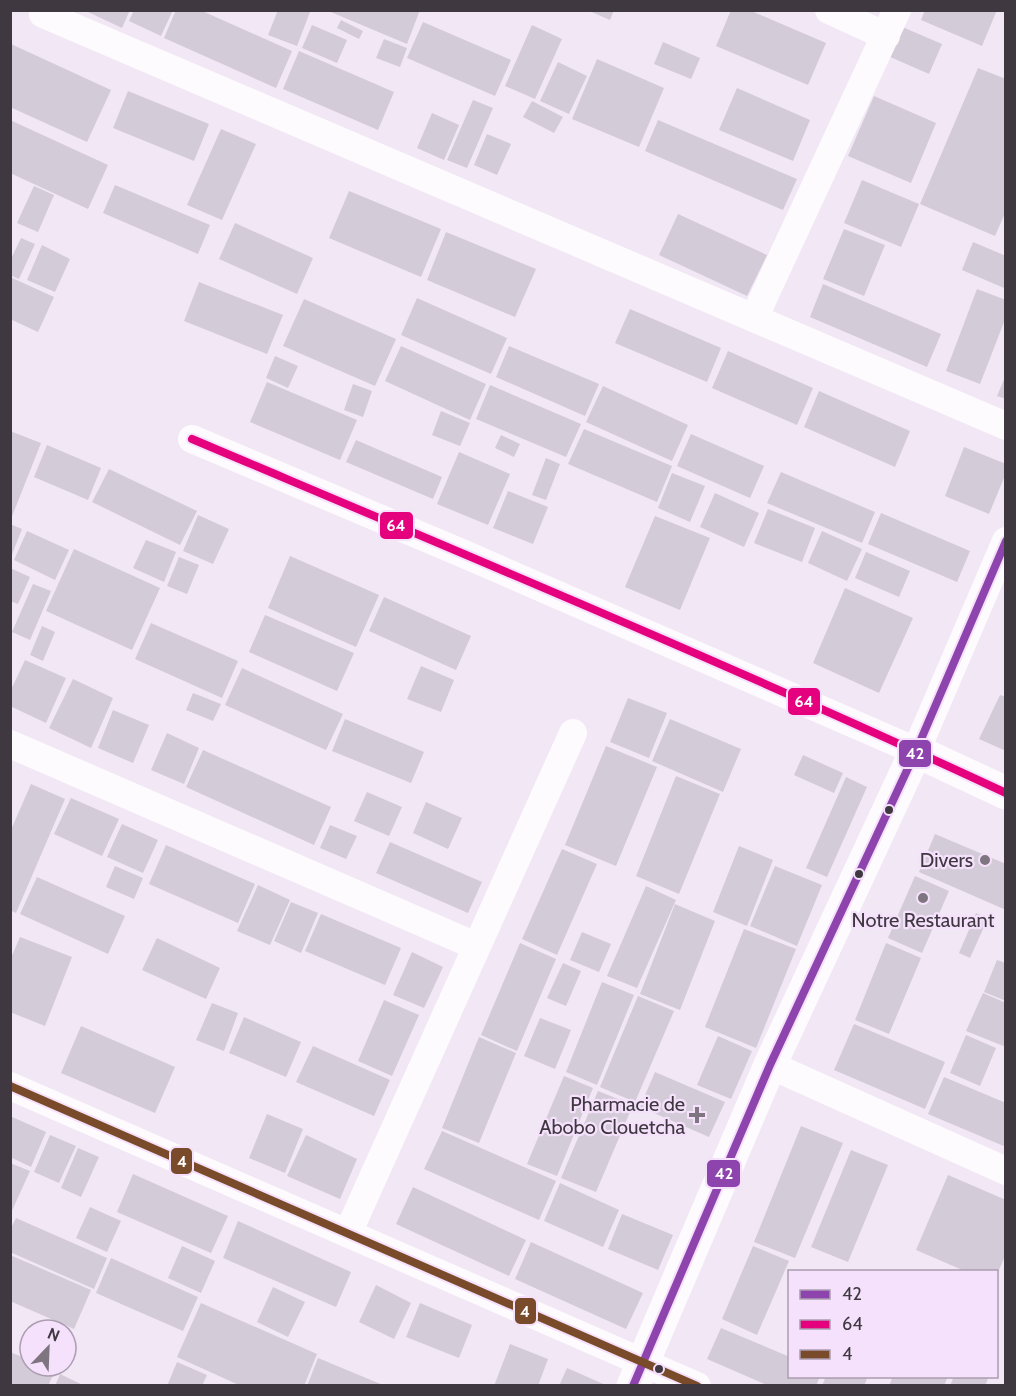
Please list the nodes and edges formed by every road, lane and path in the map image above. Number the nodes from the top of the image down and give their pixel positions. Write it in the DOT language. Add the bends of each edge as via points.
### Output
graph roads {
  1 [pos="829,10"];
  2 [pos="897,10"];
  3 [pos="43,14"];
  4 [pos="886,36"];
  5 [pos="754,318"];
  6 [pos="1005,426"];
  7 [pos="192,439"];
  8 [pos="1005,542"];
  9 [pos="573,733"];
  10 [pos="10,744"];
  11 [pos="916,751"];
  12 [pos="1005,793"];
  13 [pos="476,946"];
  14 [pos="770,1065"];
  15 [pos="10,1086"];
  16 [pos="1005,1171"];
  17 [pos="348,1233"];
  18 [pos="638,1374"];
  19 [pos="697,1386"];
  1 -- 4 [label="street"];
  2 -- 4 [label="street"];
  3 -- 5 [label="street"];
  4 -- 5 [label="street"];
  5 -- 6 [label="street"];
  7 -- 11 [label="street"];
  8 -- 11 [label="street"];
  9 -- 13 [label="street"];
  10 -- 13 [label="street"];
  11 -- 12 [label="street"];
  11 -- 14 [label="street"];
  13 -- 17 [label="street"];
  14 -- 16 [label="street"];
  14 -- 18 [label="street"];
  15 -- 17 [label="street"];
  17 -- 18 [label="street"];
  18 -- 19 [label="street"];
}
